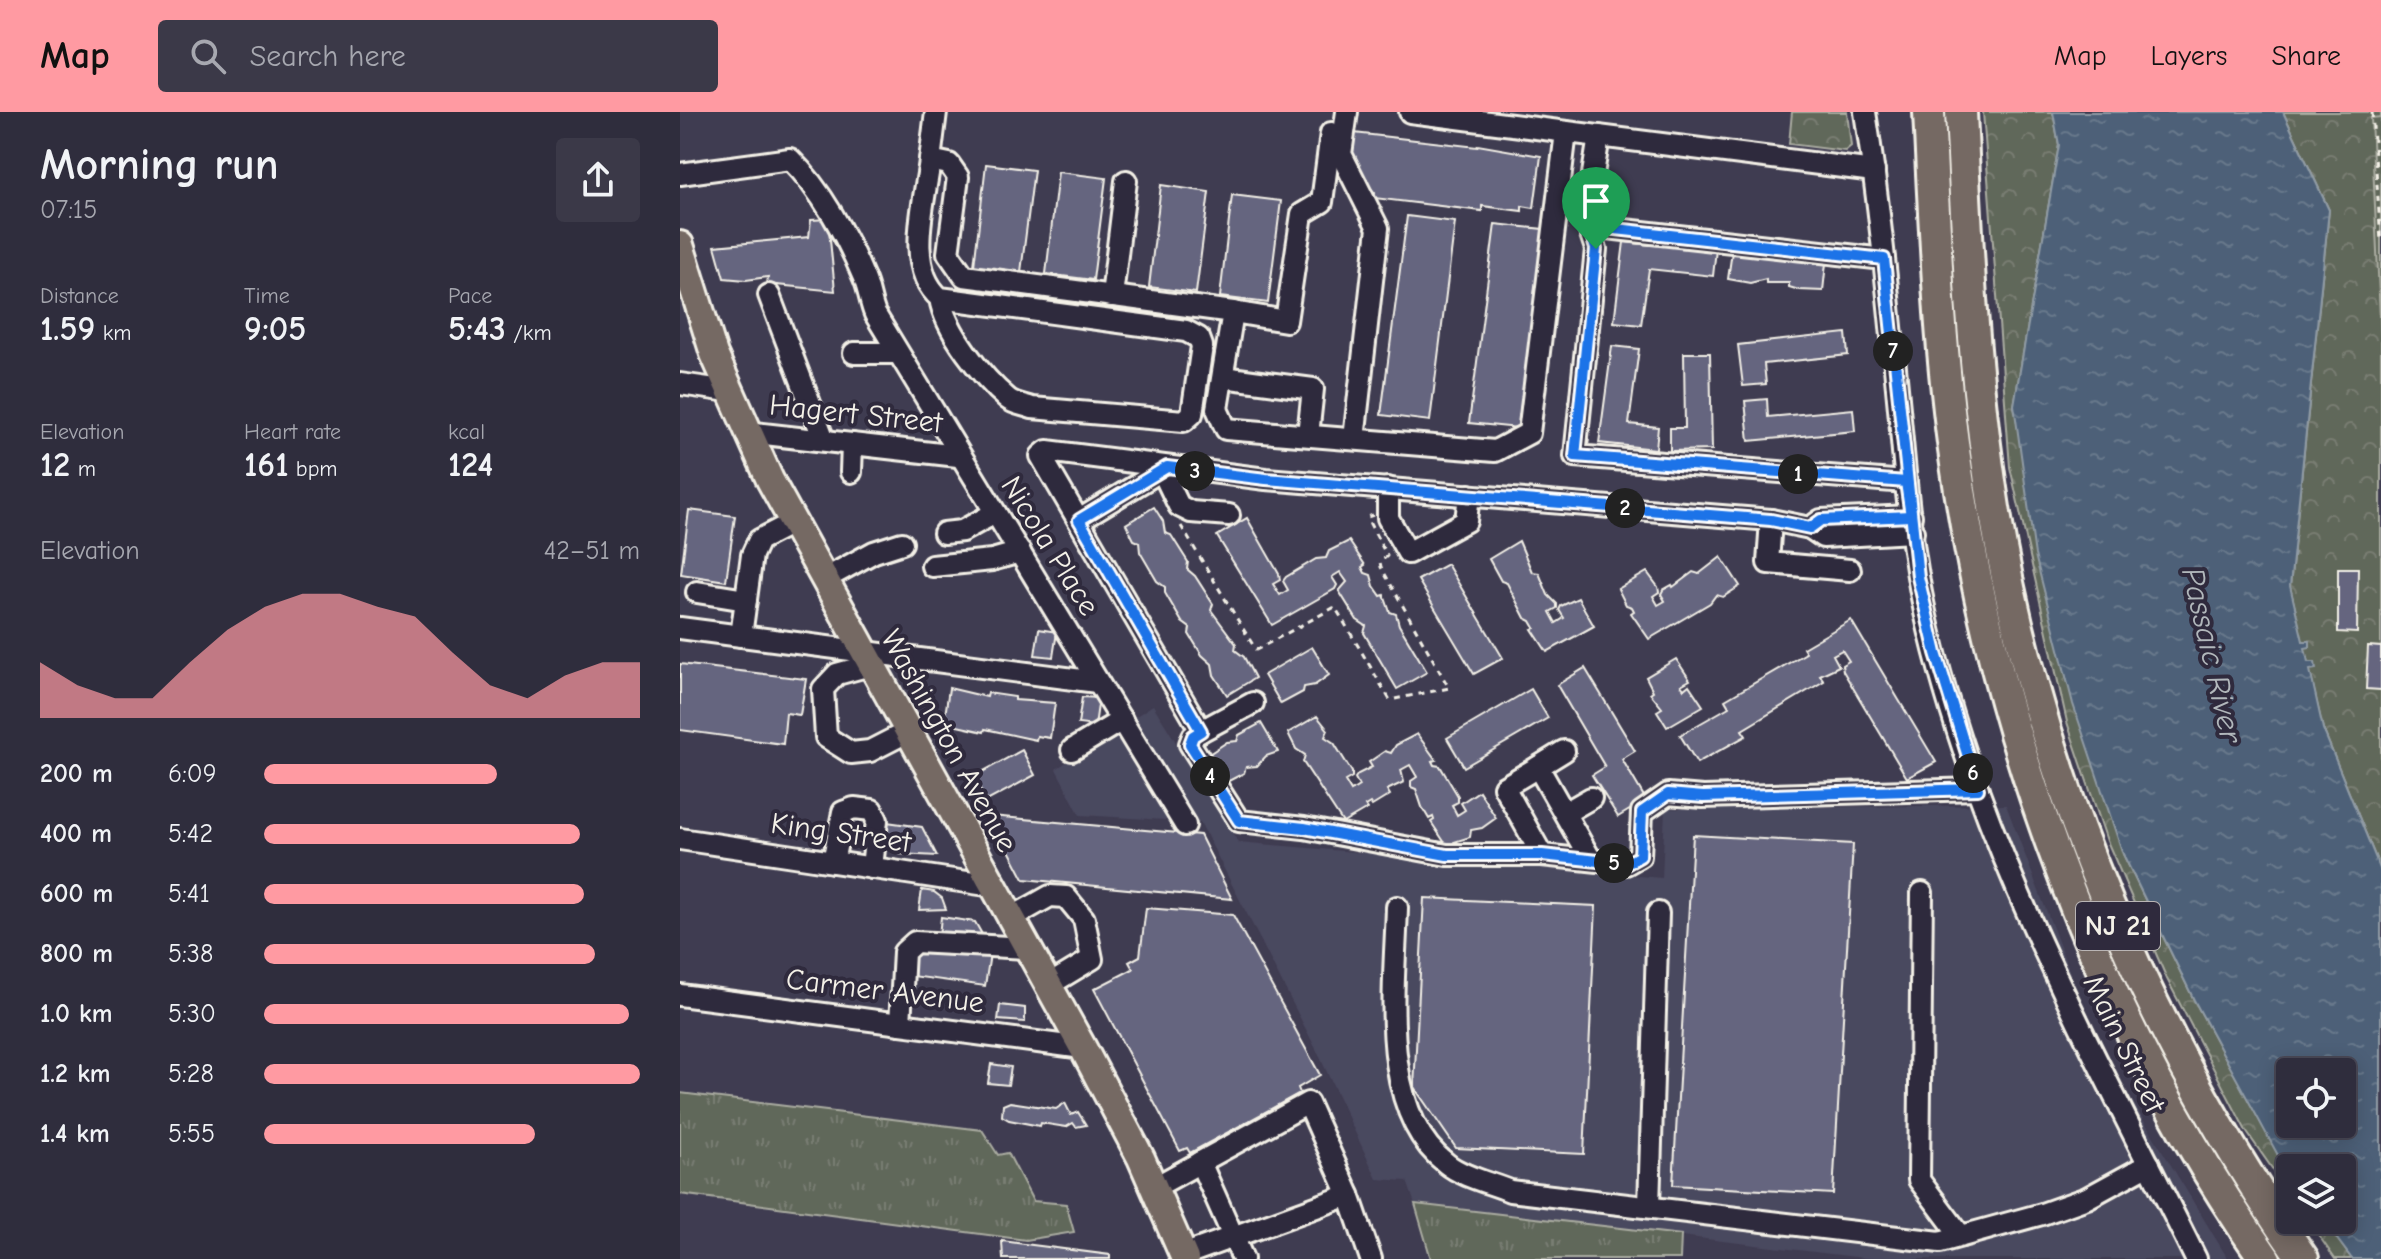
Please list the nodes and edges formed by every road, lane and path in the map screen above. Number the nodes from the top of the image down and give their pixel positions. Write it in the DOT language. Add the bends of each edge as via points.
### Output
graph roads {
  1 [pos="936,112"];
  2 [pos="1334,112"];
  3 [pos="1347,112"];
  4 [pos="1410,112"];
  5 [pos="1865,112"];
  6 [pos="1921,112"];
  7 [pos="1929,112"];
  8 [pos="1961,112"];
  9 [pos="2372,112"];
  10 [pos="1502,118"];
  11 [pos="1558,125"];
  12 [pos="1599,136"];
  13 [pos="930,160"];
  14 [pos="1874,171"];
  15 [pos="680,174"];
  16 [pos="1126,181"];
  17 [pos="1589,226"];
  18 [pos="2381,242"];
  19 [pos="680,245"];
  20 [pos="1936,251"];
  21 [pos="1884,259"];
  22 [pos="769,295"];
  23 [pos="1112,296"];
  24 [pos="940,298"];
  25 [pos="1170,304"];
  26 [pos="1233,312"];
  27 [pos="1166,328"];
  28 [pos="854,353"];
  29 [pos="897,353"];
  30 [pos="1223,377"];
  31 [pos="680,384"];
  32 [pos="729,391"];
  33 [pos="746,432"];
  34 [pos="1308,435"];
  35 [pos="1354,439"];
  36 [pos="824,440"];
  37 [pos="852,444"];
  38 [pos="958,456"];
  39 [pos="1167,467"];
  40 [pos="851,472"];
  41 [pos="1906,482"];
  42 [pos="1388,488"];
  43 [pos="1469,495"];
  44 [pos="1388,511"];
  45 [pos="995,513"];
  46 [pos="1175,515"];
  47 [pos="1229,515"];
  48 [pos="1079,520"];
  49 [pos="1771,520"];
  50 [pos="792,523"];
  51 [pos="1912,524"];
  52 [pos="944,533"];
  53 [pos="902,543"];
  54 [pos="1020,552"];
  55 [pos="932,566"];
  56 [pos="1850,570"];
  57 [pos="823,580"];
  58 [pos="697,592"];
  59 [pos="746,600"];
  60 [pos="680,628"];
  61 [pos="741,636"];
  62 [pos="866,659"];
  63 [pos="1097,682"];
  64 [pos="1253,703"];
  65 [pos="1122,720"];
  66 [pos="1201,731"];
  67 [pos="907,732"];
  68 [pos="1072,750"];
  69 [pos="1564,751"];
  70 [pos="1538,767"];
  71 [pos="1978,789"];
  72 [pos="1591,798"];
  73 [pos="1565,813"];
  74 [pos="1185,825"];
  75 [pos="680,839"];
  76 [pos="1542,855"];
  77 [pos="1591,860"];
  78 [pos="833,862"];
  79 [pos="872,868"];
  80 [pos="993,886"];
  81 [pos="1922,893"];
  82 [pos="1397,907"];
  83 [pos="1658,913"];
  84 [pos="1011,918"];
  85 [pos="1027,948"];
  86 [pos="1049,985"];
  87 [pos="680,995"];
  88 [pos="900,1024"];
  89 [pos="1083,1048"];
  90 [pos="1200,1162"];
  91 [pos="2149,1164"];
  92 [pos="1155,1187"];
  93 [pos="1349,1195"];
  94 [pos="1649,1207"];
  95 [pos="1236,1236"];
  96 [pos="1961,1236"];
  97 [pos="1184,1257"];
  98 [pos="1243,1259"];
  99 [pos="1371,1259"];
  100 [pos="2196,1259"];
  101 [pos="2265,1259"];
  102 [pos="2303,1259"];
  1 -- 13 [label="street"];
  2 -- 26 [label="street" via="1322,202 1302,214 1286,321"];
  3 -- 35 [label="street" via="1341,154 1378,228"];
  4 -- 10 [label="street"];
  5 -- 14 [label="street, Main Street"];
  6 -- 20 [label="highway"];
  7 -- 20 [label="highway, NJ 21"];
  8 -- 102 [label="highway, NJ 21" via="1970,302 1987,458 2010,588 2042,715 2093,865 2156,1009 2232,1149"];
  9 -- 18 [label="path"];
  10 -- 11 [label="street"];
  11 -- 12 [label="street"];
  11 -- 35 [label="street" via="1529,433 1495,451"];
  12 -- 14 [label="street"];
  12 -- 17 [label="street"];
  13 -- 23 [label="street" via="949,164 958,177 948,253 964,276"];
  13 -- 24 [label="street" via="921,264 929,289"];
  14 -- 21 [label="street, Main Street"];
  15 -- 29 [label="street, Nicola Place" via="790,159 841,231"];
  16 -- 23 [label="street"];
  17 -- 21 [label="street"];
  17 -- 41 [label="street" via="1596,249 1575,456"];
  19 -- 32 [label="main road, Washington Avenue"];
  20 -- 101 [label="highway, NJ 21" via="1964,516 1998,673 2028,775 2064,876 2128,1022 2198,1153"];
  21 -- 41 [label="street, Main Street"];
  22 -- 36 [label="street"];
  23 -- 25 [label="street"];
  24 -- 27 [label="street"];
  24 -- 27 [label="street" via="959,342 1010,401 1032,408 1184,421 1192,414 1202,346 1186,331"];
  25 -- 26 [label="street"];
  25 -- 27 [label="street"];
  26 -- 30 [label="street"];
  28 -- 29 [label="street"];
  29 -- 38 [label="street, Nicola Place"];
  30 -- 34 [label="street" via="1217,409 1226,429"];
  30 -- 34 [label="street" via="1313,389"];
  31 -- 32 [label="street"];
  32 -- 33 [label="main road, Washington Avenue"];
  33 -- 36 [label="street, Hagert Street"];
  33 -- 50 [label="main road, Washington Avenue"];
  34 -- 35 [label="street"];
  36 -- 37 [label="street, Hagert Street"];
  37 -- 38 [label="street, Hagert Street"];
  37 -- 40 [label="street"];
  38 -- 45 [label="street, Nicola Place"];
  39 -- 42 [label="street"];
  39 -- 47 [label="street" via="1167,481 1179,506"];
  39 -- 48 [label="street"];
  39 -- 48 [label="street" via="1042,452"];
  41 -- 51 [label="street, Main Street"];
  42 -- 43 [label="street"];
  42 -- 44 [label="street"];
  43 -- 44 [label="street" via="1466,521 1408,553"];
  43 -- 49 [label="street"];
  44 -- 46 [label="path" via="1368,517 1387,556 1379,563 1449,687 1392,701 1335,607 1254,649"];
  45 -- 52 [label="street" via="962,531"];
  45 -- 54 [label="street, Nicola Place"];
  48 -- 66 [label="street"];
  49 -- 51 [label="street" via="1810,528 1823,537"];
  49 -- 56 [label="street" via="1768,563"];
  50 -- 57 [label="main road, Washington Avenue"];
  50 -- 59 [label="street" via="759,540"];
  51 -- 71 [label="street, Main Street" via="1936,653"];
  53 -- 57 [label="street"];
  54 -- 55 [label="street"];
  54 -- 63 [label="street, Nicola Place"];
  57 -- 62 [label="main road, Washington Avenue"];
  58 -- 59 [label="street"];
  59 -- 61 [label="street"];
  60 -- 61 [label="street"];
  61 -- 62 [label="street"];
  62 -- 63 [label="street"];
  62 -- 67 [label="main road, Washington Avenue"];
  62 -- 67 [label="street" via="837,674 823,689 826,737 851,753 870,751"];
  63 -- 65 [label="street, Nicola Place"];
  64 -- 66 [label="street"];
  65 -- 68 [label="street"];
  65 -- 74 [label="street, Nicola Place"];
  66 -- 76 [label="street" via="1190,744 1239,821 1447,855"];
  67 -- 80 [label="main road, Washington Avenue"];
  69 -- 70 [label="street"];
  70 -- 73 [label="street"];
  70 -- 76 [label="street" via="1504,787"];
  71 -- 77 [label="street" via="1668,794 1642,812 1640,856 1626,864"];
  71 -- 91 [label="street, Main Street" via="2016,891"];
  72 -- 73 [label="street"];
  73 -- 77 [label="street"];
  75 -- 78 [label="street, King Street"];
  76 -- 77 [label="street"];
  78 -- 79 [label="street, King Street"];
  78 -- 79 [label="street" via="843,812 872,810 877,820"];
  79 -- 80 [label="street, King Street"];
  80 -- 84 [label="main road, Washington Avenue"];
  81 -- 96 [label="street" via="1919,1180"];
  82 -- 94 [label="street" via="1394,1044 1411,1122 1447,1165 1510,1191"];
  83 -- 94 [label="street"];
  84 -- 85 [label="main road, Washington Avenue"];
  84 -- 86 [label="street" via="1050,896 1066,897 1084,919 1092,959"];
  85 -- 86 [label="main road, Washington Avenue"];
  85 -- 88 [label="street" via="915,942 904,952"];
  86 -- 89 [label="main road, Washington Avenue"];
  87 -- 88 [label="street, Carmer Avenue"];
  88 -- 89 [label="street, Carmer Avenue"];
  89 -- 92 [label="main road, Washington Avenue"];
  90 -- 92 [label="street"];
  90 -- 93 [label="street" via="1308,1103"];
  90 -- 95 [label="street"];
  91 -- 96 [label="street" via="2087,1198"];
  91 -- 100 [label="street, Main Street"];
  92 -- 97 [label="main road, Washington Avenue"];
  93 -- 95 [label="street"];
  93 -- 99 [label="street"];
  94 -- 96 [label="street" via="1940,1242"];
  95 -- 97 [label="street"];
  95 -- 98 [label="street"];
}
